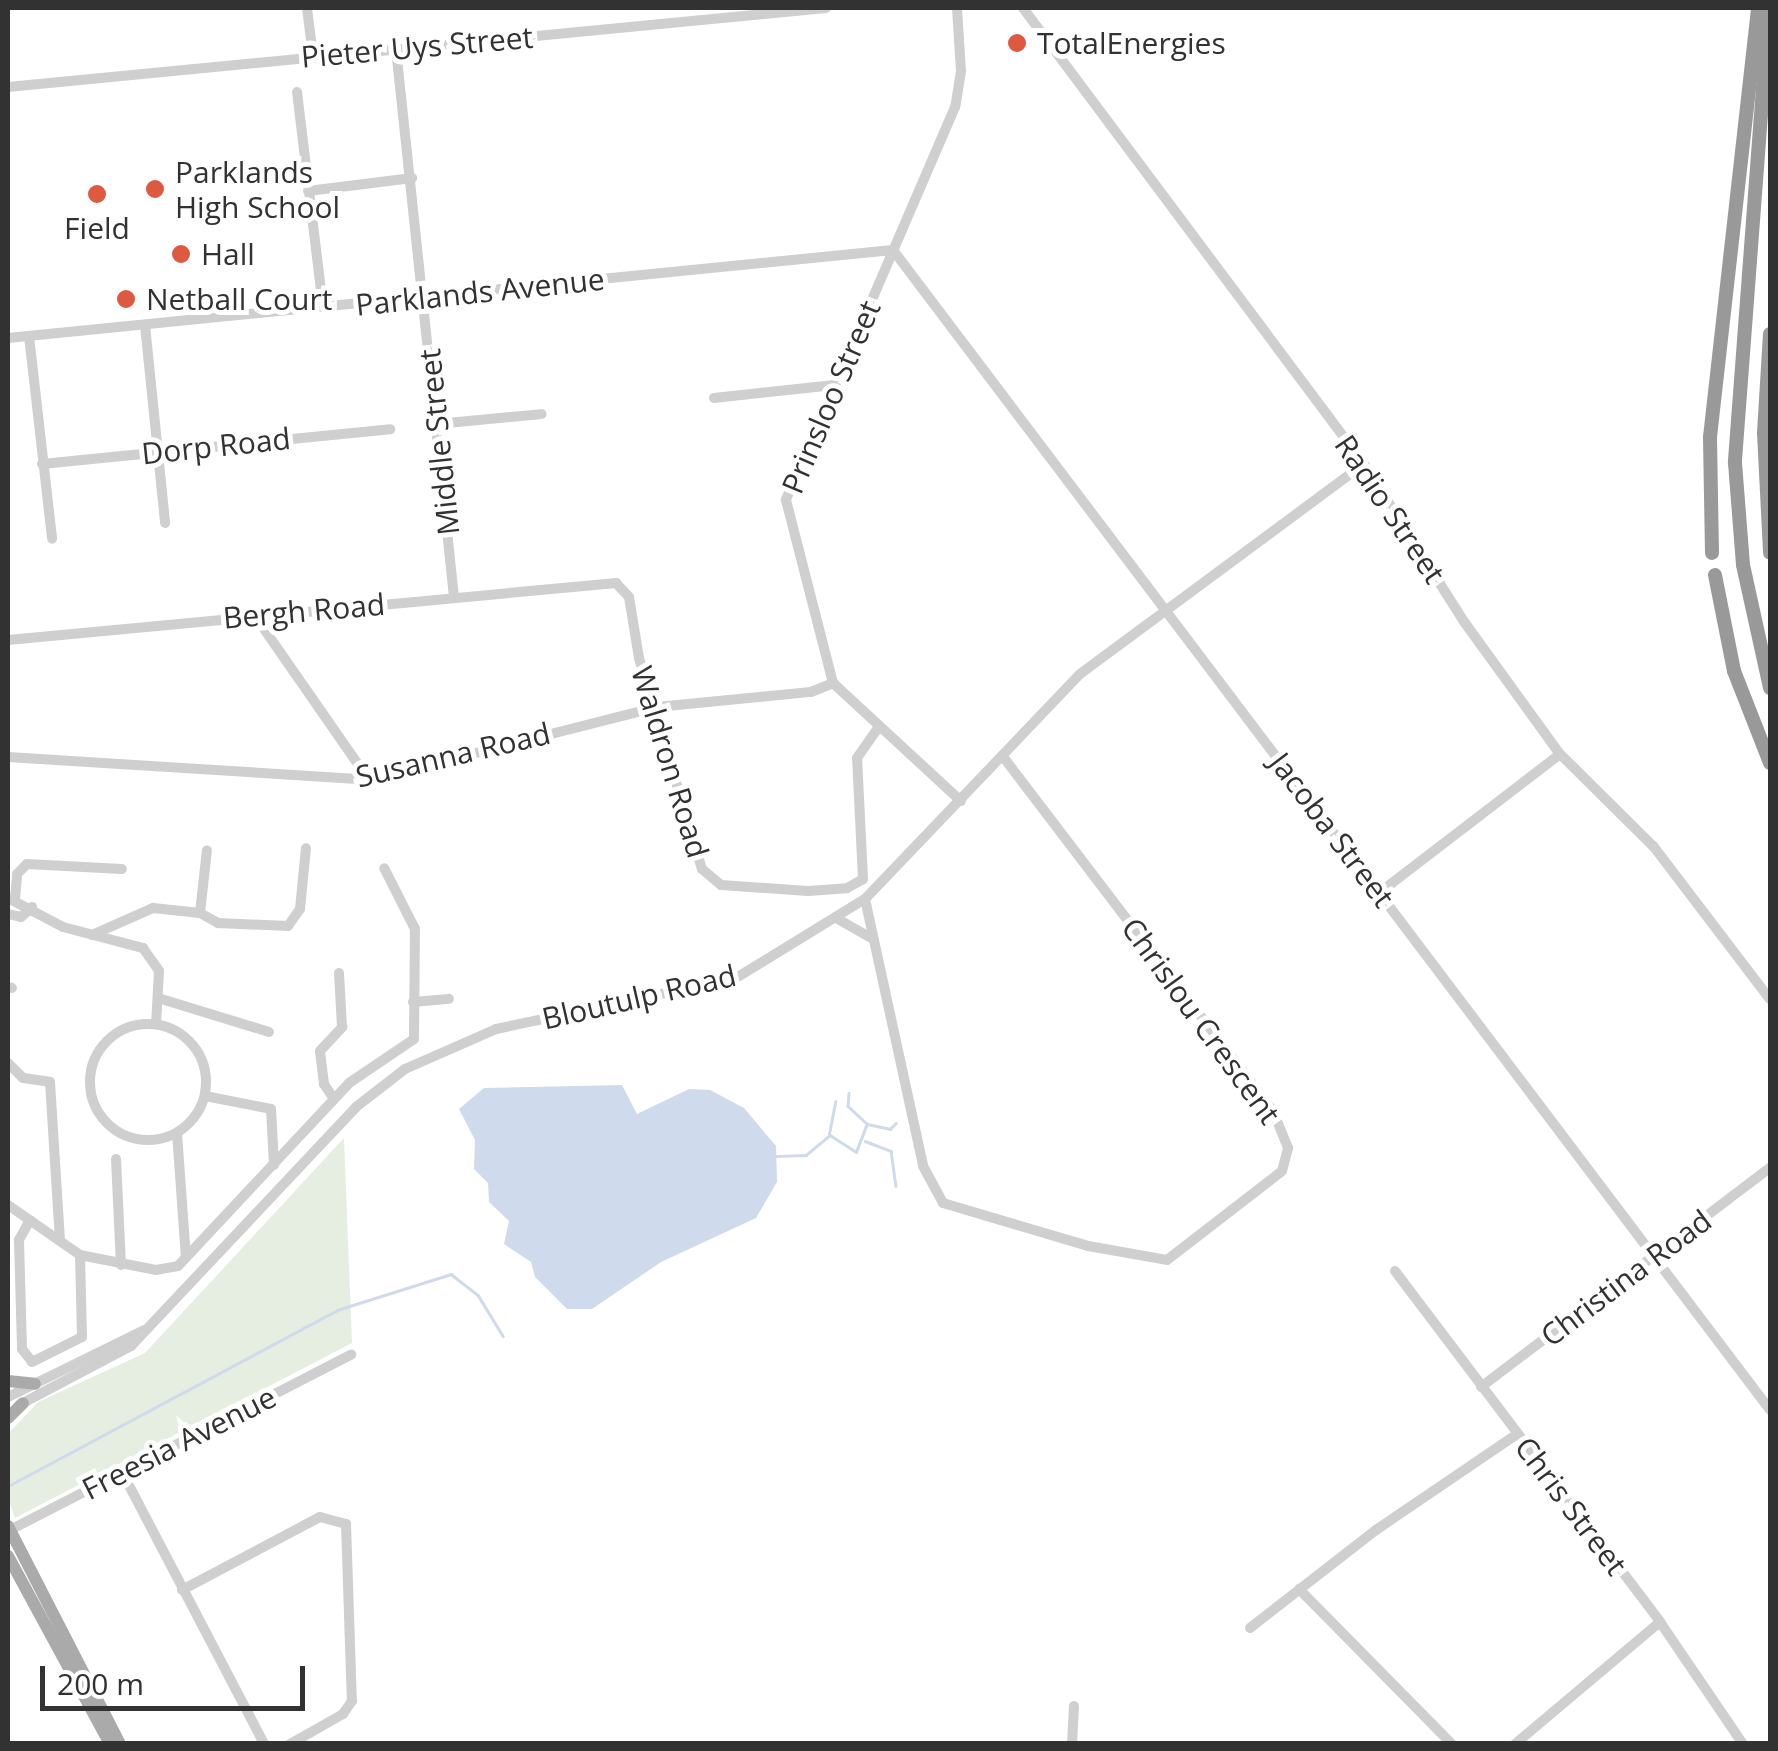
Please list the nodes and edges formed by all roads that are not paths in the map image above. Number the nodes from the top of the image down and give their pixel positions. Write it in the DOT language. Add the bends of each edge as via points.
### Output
graph roads {
  1 [pos="307,8"];
  2 [pos="662,8"];
  3 [pos="826,8"];
  4 [pos="956,8"];
  5 [pos="1023,8"];
  6 [pos="1758,8"];
  7 [pos="1769,8"];
  8 [pos="663,23"];
  9 [pos="396,49"];
  10 [pos="312,56"];
  11 [pos="8,87"];
  12 [pos="296,92"];
  13 [pos="412,178"];
  14 [pos="308,191"];
  15 [pos="892,250"];
  16 [pos="321,289"];
  17 [pos="425,298"];
  18 [pos="145,325"];
  19 [pos="1770,334"];
  20 [pos="29,336"];
  21 [pos="8,338"];
  22 [pos="834,386"];
  23 [pos="714,398"];
  24 [pos="542,414"];
  25 [pos="437,424"];
  26 [pos="390,429"];
  27 [pos="158,452"];
  28 [pos="42,464"];
  29 [pos="1364,464"];
  30 [pos="165,523"];
  31 [pos="52,539"];
  32 [pos="1712,553"];
  33 [pos="1770,553"];
  34 [pos="1715,575"];
  35 [pos="601,582"];
  36 [pos="454,597"];
  37 [pos="1164,609"];
  38 [pos="255,616"];
  39 [pos="8,640"];
  40 [pos="833,683"];
  41 [pos="1770,688"];
  42 [pos="656,708"];
  43 [pos="878,728"];
  44 [pos="1560,754"];
  45 [pos="1002,755"];
  46 [pos="8,757"];
  47 [pos="1770,763"];
  48 [pos="369,780"];
  49 [pos="961,801"];
  50 [pos="306,848"];
  51 [pos="207,850"];
  52 [pos="384,868"];
  53 [pos="122,869"];
  54 [pos="1379,893"];
  55 [pos="12,896"];
  56 [pos="864,899"];
  57 [pos="33,909"];
  58 [pos="8,914"];
  59 [pos="200,914"];
  60 [pos="836,918"];
  61 [pos="92,935"];
  62 [pos="874,940"];
  63 [pos="339,972"];
  64 [pos="158,998"];
  65 [pos="449,998"];
  66 [pos="1770,999"];
  67 [pos="414,1002"];
  68 [pos="156,1024"];
  69 [pos="269,1032"];
  70 [pos="8,1063"];
  71 [pos="204,1096"];
  72 [pos="334,1098"];
  73 [pos="178,1133"];
  74 [pos="116,1158"];
  75 [pos="274,1165"];
  76 [pos="1770,1168"];
  77 [pos="8,1206"];
  78 [pos="57,1218"];
  79 [pos="30,1220"];
  80 [pos="40,1227"];
  81 [pos="184,1234"];
  82 [pos="60,1240"];
  83 [pos="203,1240"];
  84 [pos="80,1256"];
  85 [pos="1655,1257"];
  86 [pos="186,1258"];
  87 [pos="121,1264"];
  88 [pos="1395,1272"];
  89 [pos="145,1330"];
  90 [pos="351,1356"];
  91 [pos="8,1380"];
  92 [pos="35,1384"];
  93 [pos="1481,1387"];
  94 [pos="8,1398"];
  95 [pos="23,1403"];
  96 [pos="1770,1410"];
  97 [pos="8,1414"];
  98 [pos="1517,1434"];
  99 [pos="122,1472"];
  100 [pos="8,1529"];
  101 [pos="8,1556"];
  102 [pos="1299,1589"];
  103 [pos="182,1590"];
  104 [pos="1660,1622"];
  105 [pos="1250,1628"];
  106 [pos="1074,1706"];
  107 [pos="110,1744"];
  108 [pos="120,1744"];
  109 [pos="264,1744"];
  110 [pos="290,1744"];
  111 [pos="1072,1744"];
  112 [pos="1452,1744"];
  113 [pos="1516,1744"];
  114 [pos="1742,1744"];
  1 -- 10 [label="street"];
  2 -- 8 [label="street"];
  3 -- 8 [label="street, Pieter Uys Street"];
  4 -- 15 [label="street, Prinsloo Street" via="960,93"];
  5 -- 29 [label="street, Radio Street"];
  6 -- 32 [label="highway" via="1710,437"];
  7 -- 41 [label="highway" via="1735,462 1742,566"];
  8 -- 9 [label="street, Pieter Uys Street"];
  9 -- 10 [label="street, Pieter Uys Street"];
  9 -- 13 [label="street, Middle Street"];
  10 -- 11 [label="street, Pieter Uys Street"];
  12 -- 14 [label="street"];
  13 -- 14 [label="street"];
  13 -- 17 [label="street, Middle Street"];
  14 -- 16 [label="street"];
  15 -- 17 [label="street, Parklands Avenue"];
  15 -- 22 [label="street, Prinsloo Street"];
  15 -- 37 [label="street, Jacoba Street"];
  17 -- 18 [label="street, Parklands Avenue"];
  17 -- 25 [label="street, Middle Street"];
  18 -- 20 [label="street, Parklands Avenue"];
  18 -- 27 [label="street"];
  19 -- 33 [label="highway" via="1764,433"];
  20 -- 21 [label="street, Parklands Avenue"];
  20 -- 28 [label="street"];
  22 -- 23 [label="street"];
  22 -- 40 [label="street, Prinsloo Street" via="786,500"];
  24 -- 25 [label="street"];
  25 -- 36 [label="street, Middle Street"];
  26 -- 27 [label="street, Dorp Road"];
  27 -- 28 [label="street, Dorp Road"];
  27 -- 30 [label="street"];
  28 -- 31 [label="street"];
  29 -- 37 [label="street, Bloutulp Road"];
  29 -- 44 [label="street, Radio Street"];
  34 -- 47 [label="highway" via="1734,671"];
  35 -- 36 [label="street, Bergh Road"];
  35 -- 42 [label="street, Waldron Road" via="616,583 629,597 636,648"];
  36 -- 38 [label="street, Bergh Road"];
  37 -- 45 [label="street, Bloutulp Road" via="1072,681"];
  37 -- 54 [label="street, Jacoba Street"];
  38 -- 39 [label="street, Bergh Road"];
  38 -- 48 [label="street"];
  40 -- 42 [label="street, Susanna Road" via="815,692"];
  40 -- 43 [label="street"];
  42 -- 43 [label="street, Waldron Road" via="708,880 791,891 847,888 866,874 857,758"];
  42 -- 48 [label="street, Susanna Road"];
  43 -- 49 [label="street"];
  44 -- 54 [label="street"];
  44 -- 66 [label="street, Radio Street" via="1654,847"];
  45 -- 49 [label="street, Bloutulp Road"];
  45 -- 62 [label="street, Chrislou Crescent" via="1273,1111 1288,1148 1282,1171 1167,1260 1088,1246 943,1203 924,1166"];
  46 -- 48 [label="street, Susanna Road"];
  49 -- 56 [label="street, Bloutulp Road"];
  50 -- 59 [label="street" via="294,922 278,928 218,923"];
  51 -- 59 [label="street"];
  52 -- 67 [label="street" via="415,930"];
  53 -- 55 [label="street" via="26,864"];
  54 -- 85 [label="street, Jacoba Street"];
  55 -- 57 [label="street"];
  56 -- 60 [label="street, Bloutulp Road"];
  56 -- 62 [label="street, Chrislou Crescent"];
  57 -- 58 [label="street"];
  57 -- 61 [label="street"];
  59 -- 61 [label="street" via="143,909"];
  60 -- 62 [label="street" via="860,926"];
  60 -- 89 [label="street, Bloutulp Road" via="736,978 496,1029 405,1069 356,1107"];
  61 -- 64 [label="street" via="150,954 159,971"];
  63 -- 72 [label="street" via="342,1026 320,1050 324,1084"];
  64 -- 68 [label="street"];
  64 -- 69 [label="street"];
  65 -- 67 [label="street"];
  67 -- 72 [label="street" via="411,1043 361,1072"];
  68 -- 71 [label="street" via="190,1042 201,1058"];
  68 -- 73 [label="street" via="136,1025 102,1046 93,1063 94,1103 104,1120 129,1136 158,1140"];
  70 -- 78 [label="street" via="22,1078 50,1082"];
  71 -- 73 [label="street"];
  71 -- 75 [label="street" via="271,1109"];
  72 -- 75 [label="street"];
  73 -- 81 [label="street"];
  74 -- 87 [label="street"];
  75 -- 83 [label="street"];
  76 -- 85 [label="street, Christina Road"];
  77 -- 79 [label="street"];
  78 -- 80 [label="street"];
  78 -- 82 [label="street"];
  79 -- 80 [label="street"];
  79 -- 84 [label="street" via="18,1240 22,1349 32,1362 82,1337"];
  80 -- 82 [label="street"];
  81 -- 83 [label="street"];
  81 -- 86 [label="street"];
  82 -- 84 [label="street"];
  83 -- 86 [label="street"];
  84 -- 87 [label="street"];
  85 -- 93 [label="street, Christina Road"];
  85 -- 96 [label="street, Jacoba Street"];
  86 -- 87 [label="street" via="168,1268"];
  88 -- 93 [label="street, Chris Street"];
  89 -- 92 [label="street, Bloutulp Road"];
  89 -- 95 [label="street, Bloutulp Road" via="131,1346"];
  90 -- 99 [label="street, Freesia Avenue"];
  91 -- 92 [label="main road"];
  92 -- 94 [label="street, Bloutulp Road"];
  93 -- 98 [label="street, Chris Street"];
  95 -- 97 [label="main road"];
  98 -- 102 [label="street"];
  98 -- 104 [label="street, Chris Street"];
  99 -- 100 [label="street, Freesia Avenue"];
  99 -- 103 [label="street"];
  100 -- 108 [label="main road"];
  101 -- 107 [label="main road"];
  102 -- 105 [label="street"];
  102 -- 112 [label="street"];
  103 -- 109 [label="street"];
  103 -- 110 [label="street" via="320,1517 346,1524 352,1700 343,1714"];
  104 -- 113 [label="street"];
  104 -- 114 [label="street, Chris Street"];
  106 -- 111 [label="street"];
}
